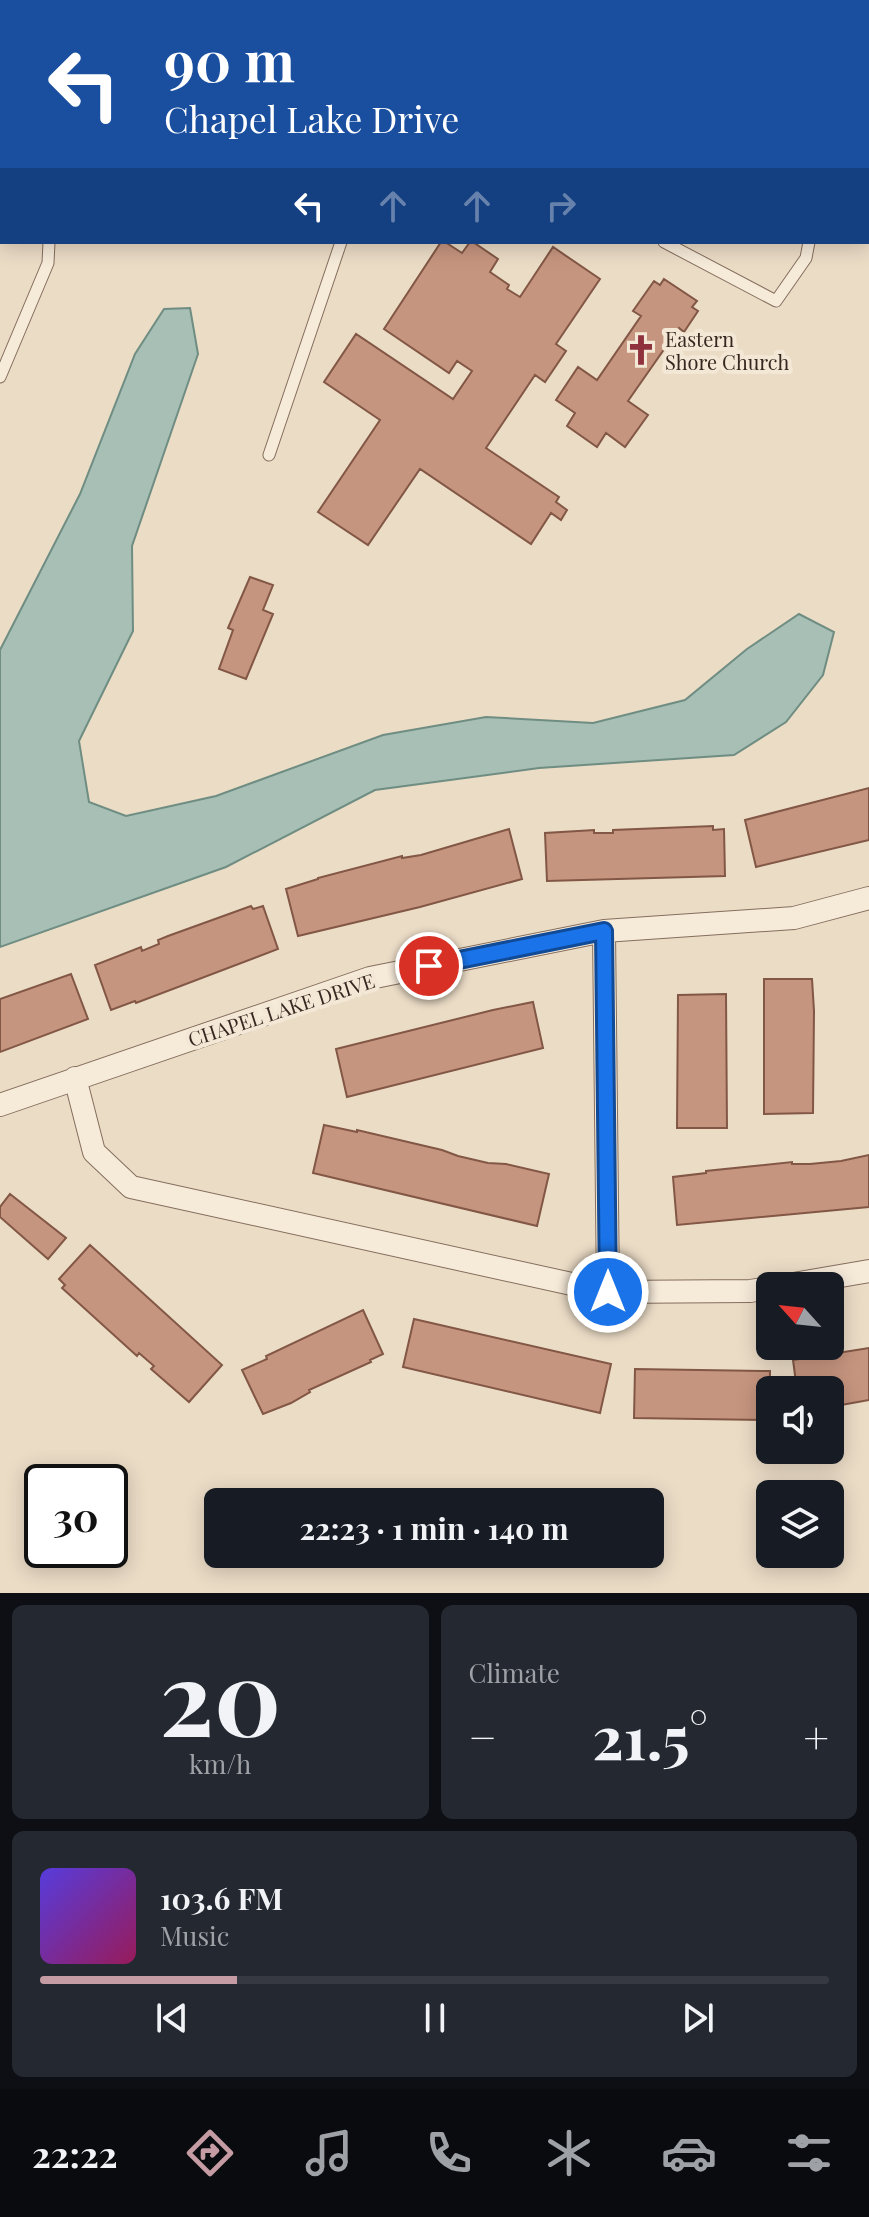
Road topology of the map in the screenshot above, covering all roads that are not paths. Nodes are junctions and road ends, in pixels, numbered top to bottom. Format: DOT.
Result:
graph roads {
  1 [pos="49,244"];
  2 [pos="340,244"];
  3 [pos="668,244"];
  4 [pos="809,244"];
  5 [pos="0,377"];
  6 [pos="269,455"];
  7 [pos="869,898"];
  8 [pos="604,931"];
  9 [pos="75,1078"];
  10 [pos="0,1105"];
  11 [pos="869,1271"];
  12 [pos="844,1275"];
  13 [pos="756,1290"];
  14 [pos="608,1292"];
  1 -- 5 [label="lane"];
  2 -- 6 [label="lane"];
  3 -- 4 [label="lane"];
  7 -- 8 [label="street, CHAPEL LAKE DRIVE"];
  8 -- 9 [label="street, CHAPEL LAKE DRIVE"];
  8 -- 14 [label="street"];
  9 -- 10 [label="street, CHAPEL LAKE DRIVE"];
  9 -- 14 [label="street"];
  11 -- 12 [label="street"];
  13 -- 14 [label="street"];
}
